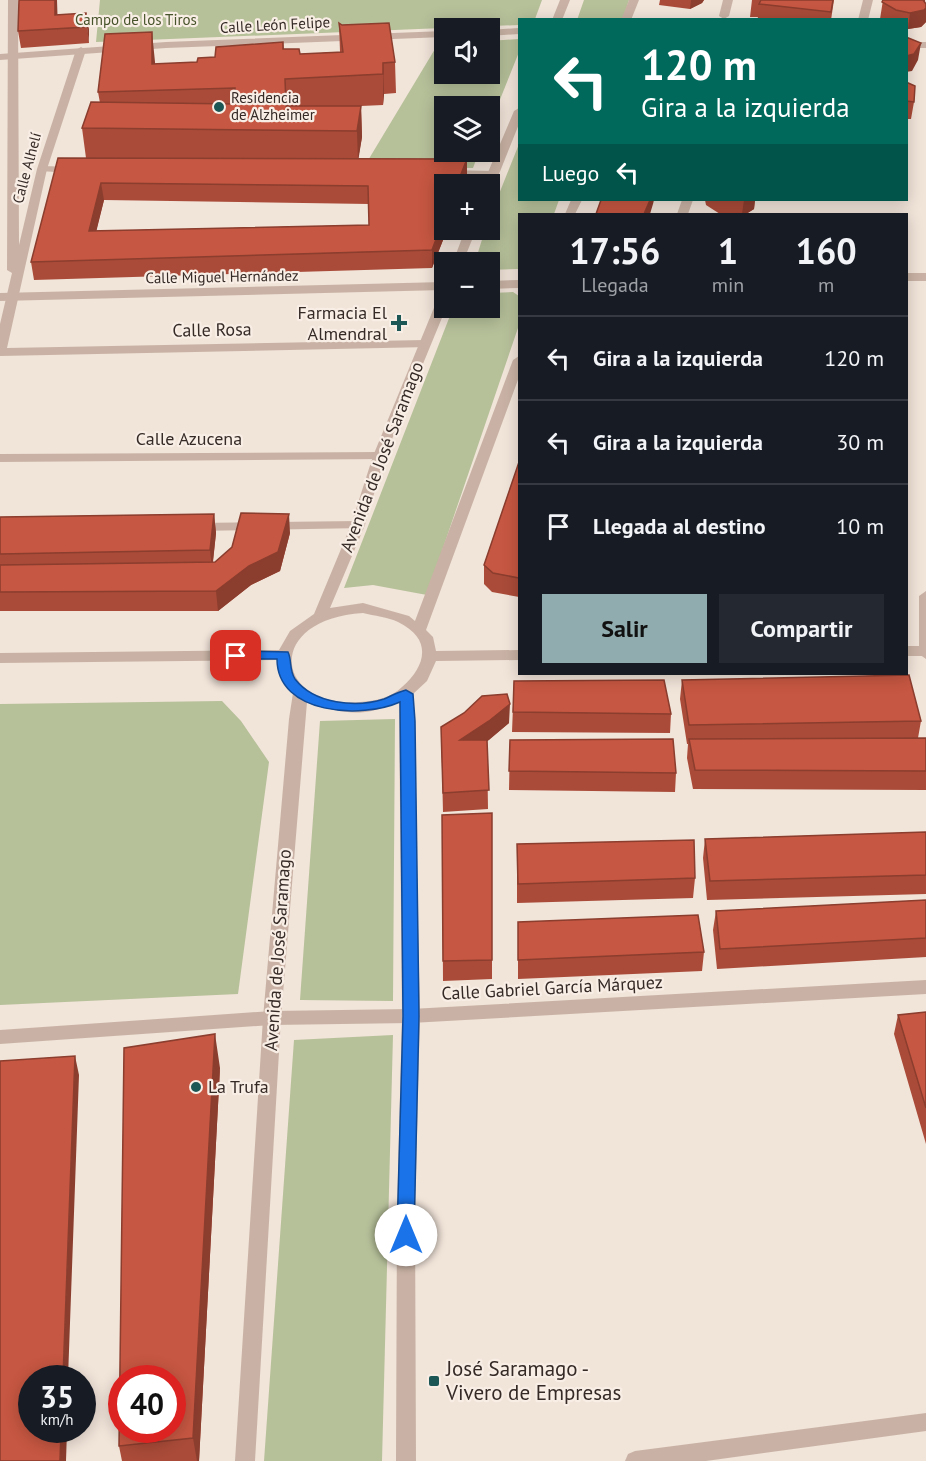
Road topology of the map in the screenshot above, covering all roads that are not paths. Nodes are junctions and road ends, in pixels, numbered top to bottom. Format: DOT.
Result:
graph roads {
  1 [pos="13,0"];
  2 [pos="565,0"];
  3 [pos="633,0"];
  4 [pos="728,0"];
  5 [pos="868,0"];
  6 [pos="723,16"];
  7 [pos="558,18"];
  8 [pos="627,18"];
  9 [pos="864,18"];
  10 [pos="518,31"];
  11 [pos="500,32"];
  12 [pos="434,34"];
  13 [pos="908,45"];
  14 [pos="926,45"];
  15 [pos="81,50"];
  16 [pos="12,55"];
  17 [pos="0,57"];
  18 [pos="518,113"];
  19 [pos="42,169"];
  20 [pos="90,170"];
  21 [pos="434,173"];
  22 [pos="444,174"];
  23 [pos="493,174"];
  24 [pos="908,277"];
  25 [pos="926,277"];
  26 [pos="518,284"];
  27 [pos="500,285"];
  28 [pos="434,286"];
  29 [pos="6,297"];
  30 [pos="436,318"];
  31 [pos="425,344"];
  32 [pos="0,351"];
  33 [pos="518,363"];
  34 [pos="379,456"];
  35 [pos="0,458"];
  36 [pos="358,525"];
  37 [pos="179,527"];
  38 [pos="926,596"];
  39 [pos="320,616"];
  40 [pos="419,629"];
  41 [pos="908,651"];
  42 [pos="926,652"];
  43 [pos="284,655"];
  44 [pos="518,655"];
  45 [pos="431,656"];
  46 [pos="0,658"];
  47 [pos="301,692"];
  48 [pos="406,694"];
  49 [pos="926,987"];
  50 [pos="411,1016"];
  51 [pos="272,1018"];
  52 [pos="0,1037"];
  53 [pos="926,1422"];
  54 [pos="245,1461"];
  55 [pos="405,1461"];
  56 [pos="634,1461"];
  1 -- 16 [label="street, Calle Alhelí"];
  2 -- 7 [label="street"];
  3 -- 8 [label="street"];
  4 -- 6 [label="street"];
  5 -- 9 [label="street"];
  10 -- 11 [label="street"];
  12 -- 15 [label="street, Calle León Felipe"];
  13 -- 14 [label="street"];
  15 -- 16 [label="street, Calle León Felipe"];
  15 -- 19 [label="street, Calle Alhelí"];
  16 -- 17 [label="street, Calle León Felipe"];
  16 -- 29 [label="street, Calle Alhelí"];
  18 -- 23 [label="street"];
  19 -- 20 [label="street"];
  19 -- 29 [label="street, Calle Alhelí"];
  21 -- 22 [label="street"];
  24 -- 25 [label="street"];
  26 -- 27 [label="street"];
  28 -- 29 [label="street, Calle Miguel Hernández"];
  29 -- 32 [label="street, Calle Alhelí"];
  30 -- 31 [label="street, Avenida de José Saramago"];
  31 -- 32 [label="street, Calle Rosa"];
  31 -- 34 [label="street, Avenida de José Saramago"];
  33 -- 40 [label="street"];
  34 -- 35 [label="street, Calle Azucena"];
  34 -- 36 [label="street, Avenida de José Saramago"];
  36 -- 37 [label="street"];
  36 -- 39 [label="street, Avenida de José Saramago"];
  38 -- 42 [label="street"];
  39 -- 40 [label="street"];
  39 -- 43 [label="street"];
  40 -- 45 [label="street"];
  41 -- 42 [label="street"];
  43 -- 46 [label="street"];
  43 -- 47 [label="street"];
  44 -- 45 [label="street"];
  45 -- 48 [label="street"];
  47 -- 48 [label="street"];
  47 -- 51 [label="street, Avenida de José Saramago"];
  48 -- 50 [label="street"];
  49 -- 50 [label="street, Calle Gabriel García Márquez"];
  50 -- 51 [label="street, Calle Gabriel García Márquez"];
  50 -- 55 [label="street"];
  51 -- 52 [label="street, Calle Gabriel García Márquez"];
  51 -- 54 [label="street, Avenida de José Saramago"];
  53 -- 56 [label="street"];
}
